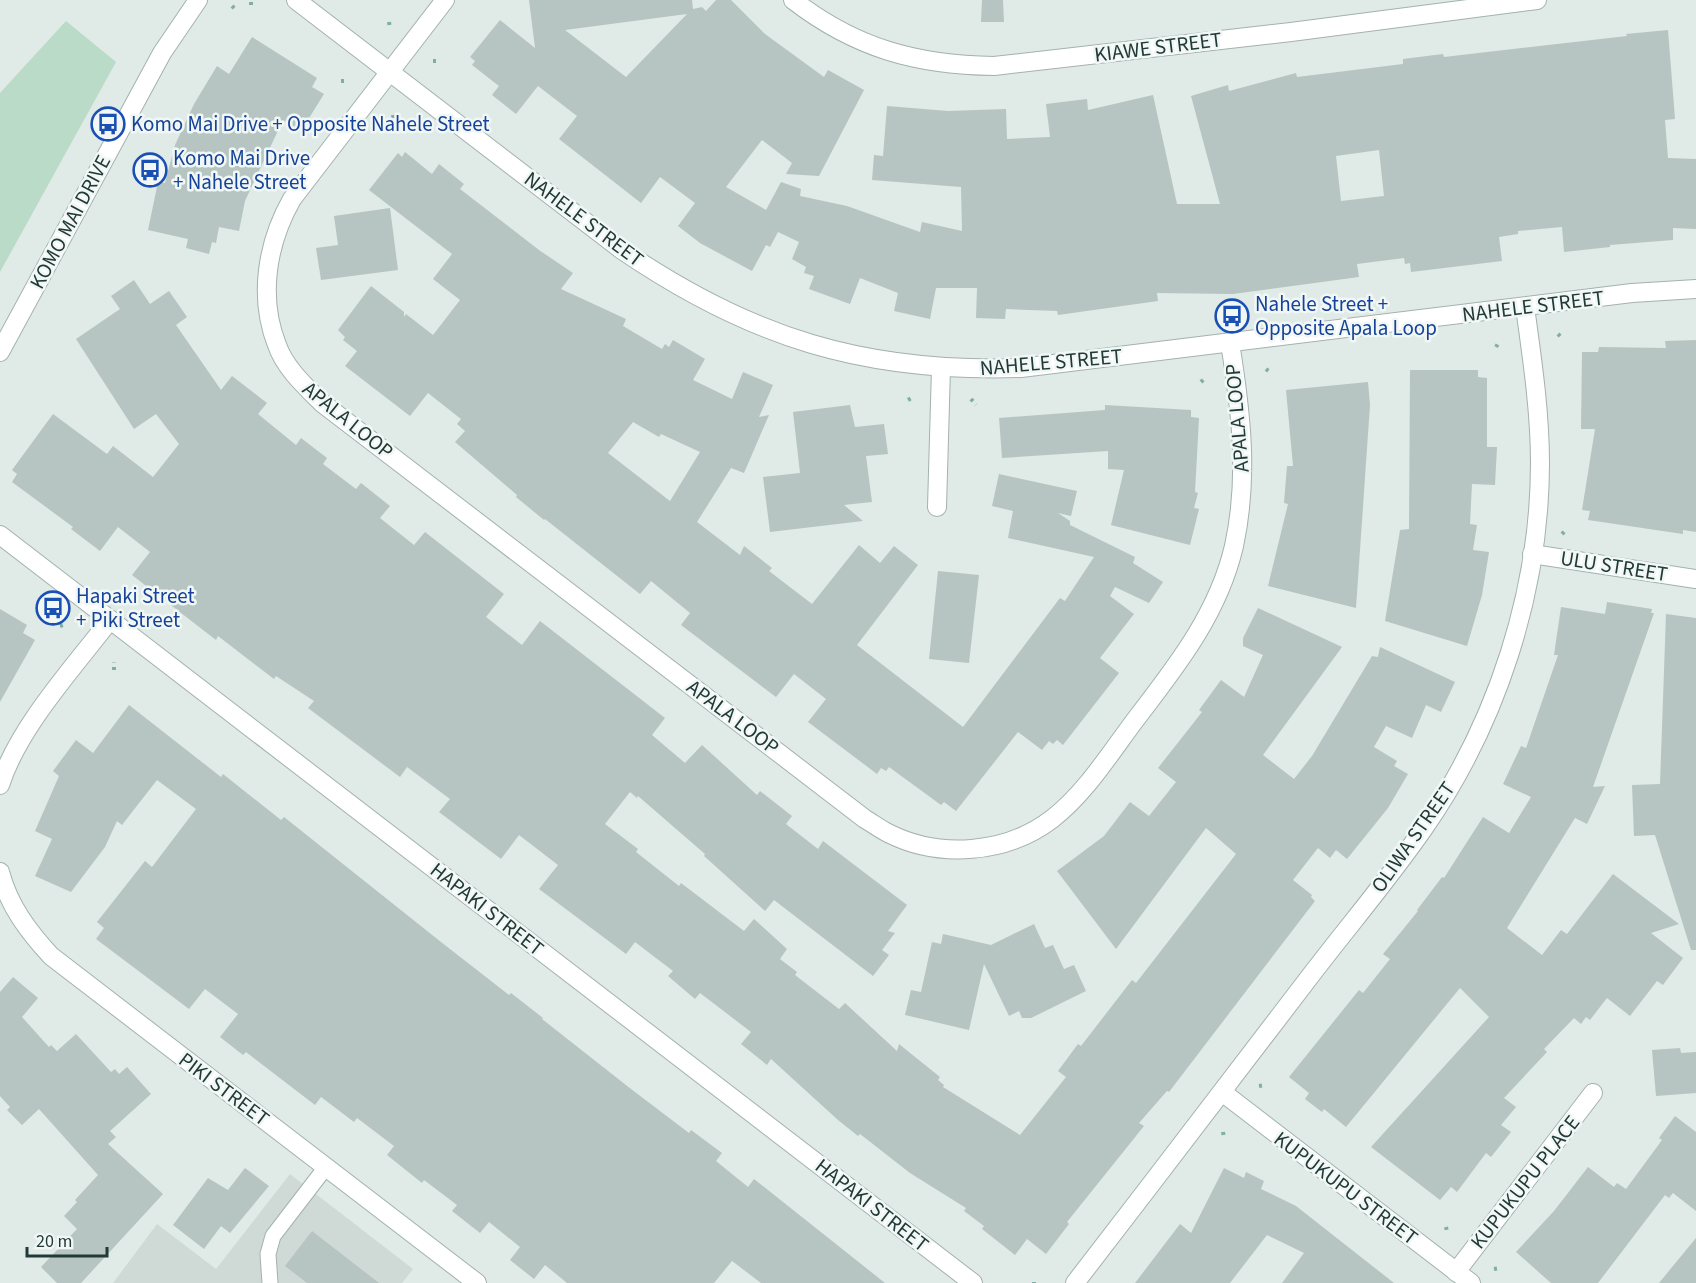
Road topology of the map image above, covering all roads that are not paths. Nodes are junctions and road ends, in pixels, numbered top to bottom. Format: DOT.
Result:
graph roads {
  1 [pos="198,0"];
  2 [pos="296,0"];
  3 [pos="445,0"];
  4 [pos="793,0"];
  5 [pos="1537,0"];
  6 [pos="390,72"];
  7 [pos="1696,289"];
  8 [pos="1525,307"];
  9 [pos="1230,343"];
  10 [pos="0,352"];
  11 [pos="941,368"];
  12 [pos="937,507"];
  13 [pos="0,535"];
  14 [pos="1532,554"];
  15 [pos="1696,579"];
  16 [pos="110,620"];
  17 [pos="0,785"];
  18 [pos="0,872"];
  19 [pos="1222,1092"];
  20 [pos="1593,1093"];
  21 [pos="326,1167"];
  22 [pos="1456,1272"];
  23 [pos="270,1283"];
  24 [pos="477,1283"];
  25 [pos="973,1283"];
  26 [pos="1076,1283"];
  27 [pos="1471,1283"];
  1 -- 10 [label="street, KOMO MAI DRIVE"];
  2 -- 6 [label="street, NAHELE STREET"];
  3 -- 6 [label="street"];
  4 -- 5 [label="street, KIAWE STREET"];
  6 -- 9 [label="street, APALA LOOP"];
  6 -- 11 [label="street, NAHELE STREET"];
  7 -- 8 [label="street, NAHELE STREET"];
  8 -- 9 [label="street, NAHELE STREET"];
  8 -- 14 [label="street, OLIWA STREET"];
  9 -- 11 [label="street, NAHELE STREET"];
  11 -- 12 [label="street"];
  13 -- 16 [label="street, HAPAKI STREET"];
  14 -- 15 [label="street, ULU STREET"];
  14 -- 19 [label="street, OLIWA STREET"];
  16 -- 17 [label="street"];
  16 -- 25 [label="street, HAPAKI STREET"];
  18 -- 21 [label="street, PIKI STREET"];
  19 -- 22 [label="street, KUPUKUPU STREET"];
  19 -- 26 [label="street, OLIWA STREET"];
  20 -- 22 [label="street, KUPUKUPU PLACE"];
  21 -- 23 [label="lane"];
  21 -- 24 [label="street, PIKI STREET"];
  22 -- 27 [label="street, KUPUKUPU STREET"];
}
